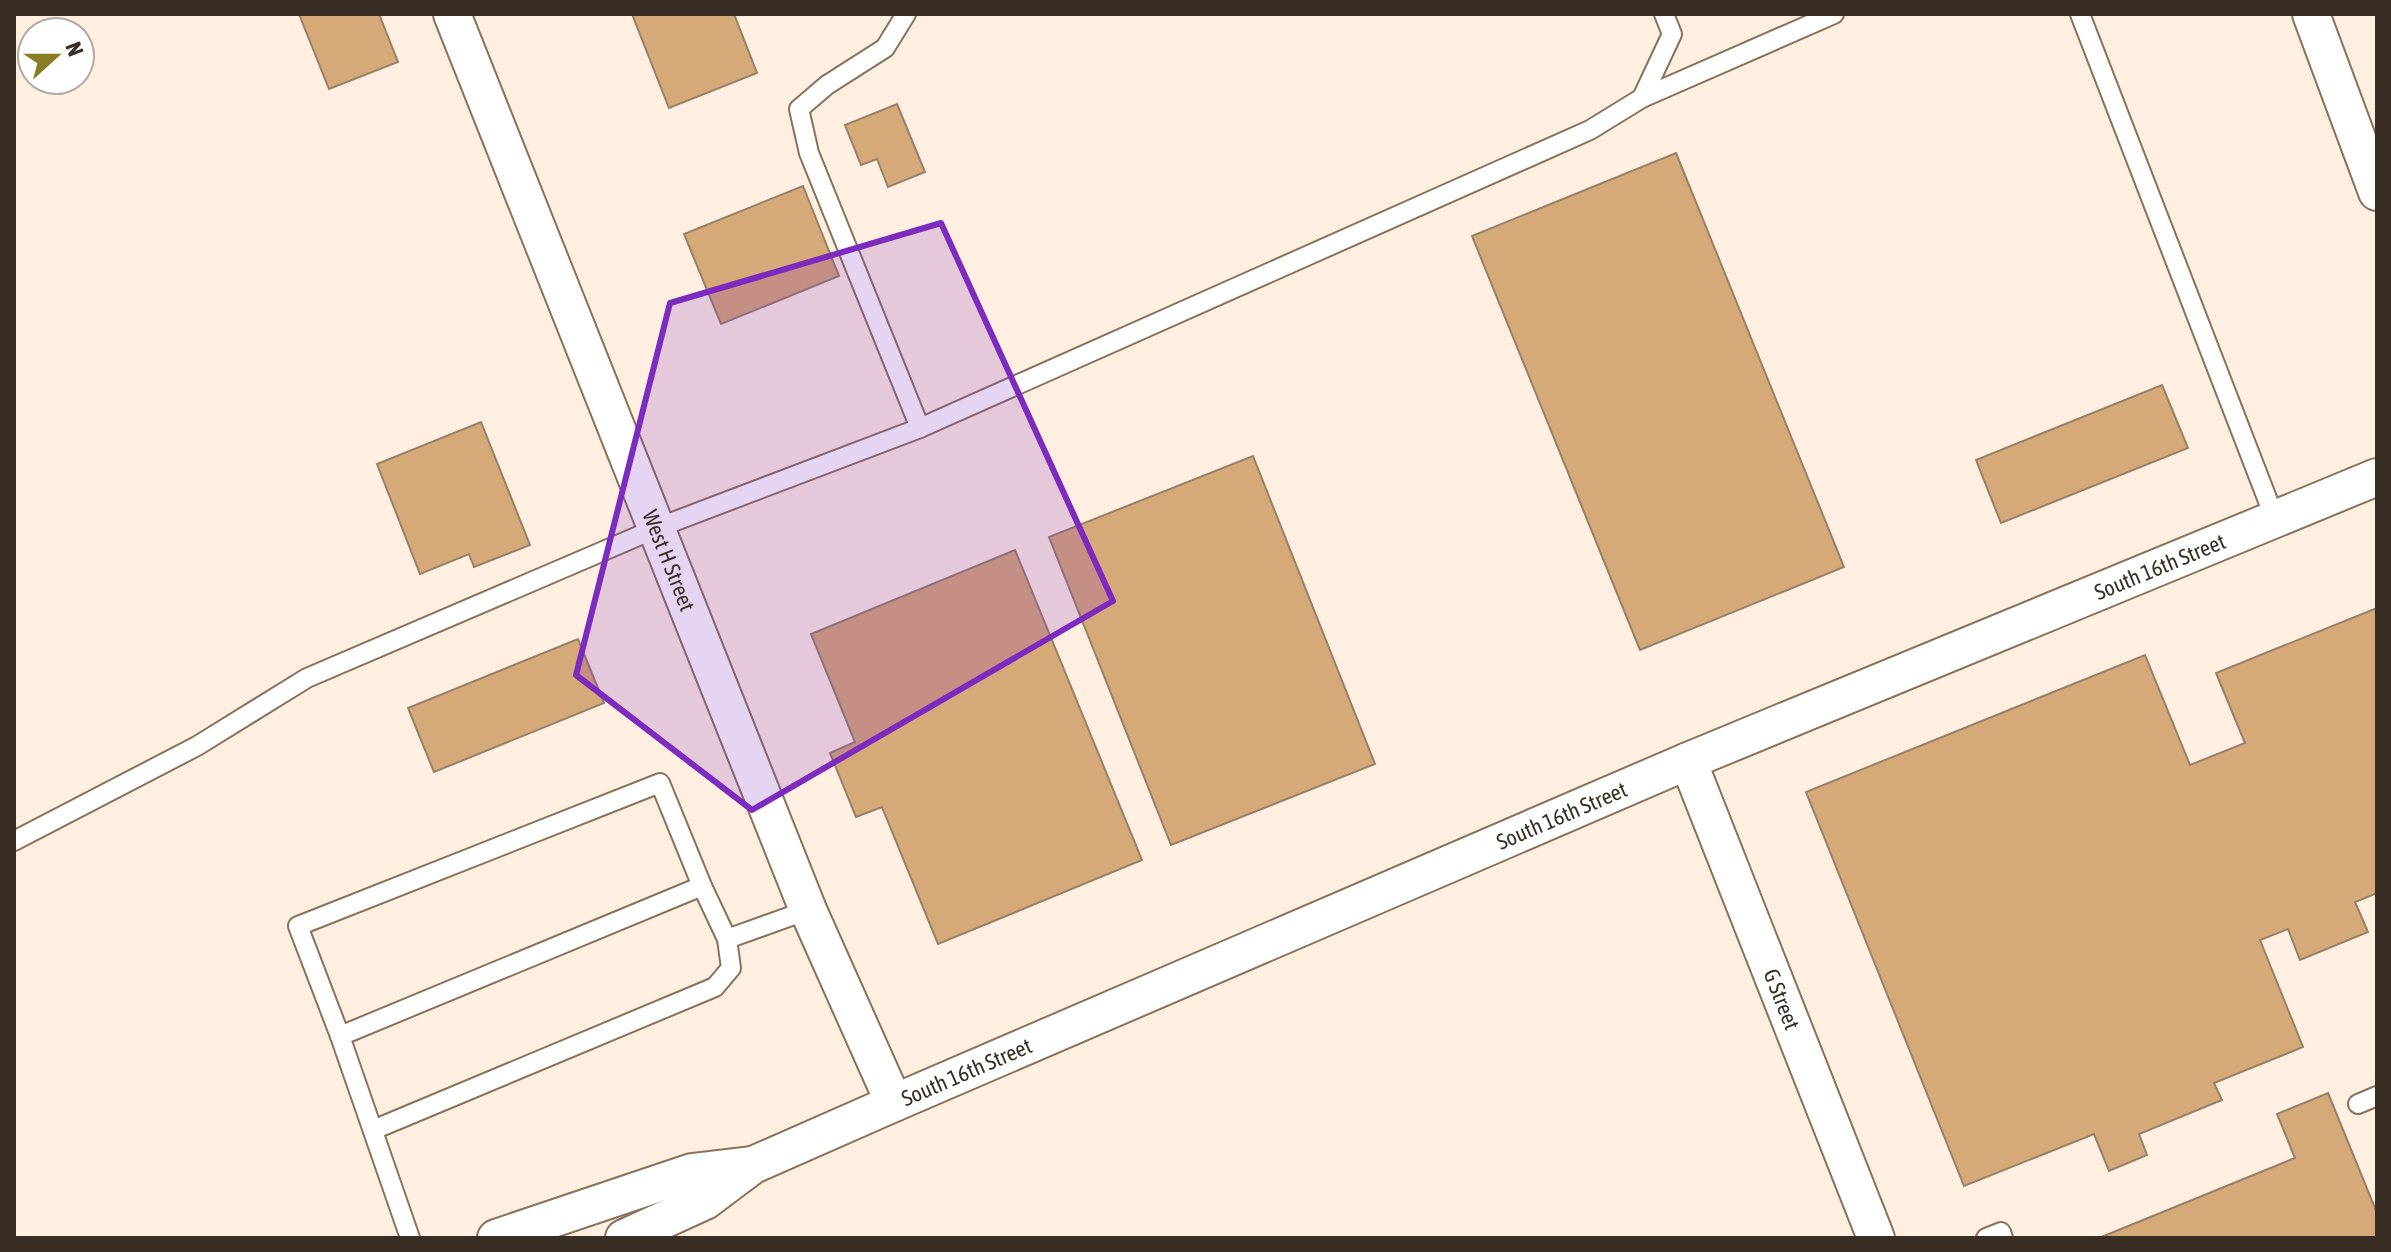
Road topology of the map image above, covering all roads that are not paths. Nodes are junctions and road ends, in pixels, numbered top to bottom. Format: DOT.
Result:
graph roads {
  1 [pos="452,14"];
  2 [pos="906,14"];
  3 [pos="1664,14"];
  4 [pos="1834,14"];
  5 [pos="2080,14"];
  6 [pos="2311,14"];
  7 [pos="1642,98"];
  8 [pos="2377,192"];
  9 [pos="920,428"];
  10 [pos="2377,477"];
  11 [pos="2275,519"];
  12 [pos="657,528"];
  13 [pos="1688,761"];
  14 [pos="14,841"];
  15 [pos="702,886"];
  16 [pos="808,910"];
  17 [pos="727,939"];
  18 [pos="340,1036"];
  19 [pos="2377,1096"];
  20 [pos="894,1103"];
  21 [pos="2358,1104"];
  22 [pos="373,1130"];
  23 [pos="753,1165"];
  24 [pos="410,1238"];
  25 [pos="496,1238"];
  26 [pos="624,1238"];
  27 [pos="1876,1238"];
  28 [pos="1986,1238"];
  29 [pos="2003,1238"];
  1 -- 12 [label="street, West H Street"];
  2 -- 9 [label="lane"];
  3 -- 7 [label="lane"];
  4 -- 7 [label="lane"];
  5 -- 11 [label="lane"];
  6 -- 8 [label="street"];
  7 -- 9 [label="lane"];
  9 -- 12 [label="lane"];
  10 -- 11 [label="street, South 16th Street"];
  11 -- 13 [label="street, South 16th Street"];
  12 -- 14 [label="lane"];
  12 -- 16 [label="street, West H Street"];
  13 -- 20 [label="street, South 16th Street"];
  13 -- 27 [label="street, G Street"];
  15 -- 17 [label="lane"];
  15 -- 18 [label="lane"];
  15 -- 18 [label="lane"];
  16 -- 17 [label="lane"];
  16 -- 20 [label="street, West H Street"];
  17 -- 22 [label="lane"];
  18 -- 22 [label="lane"];
  19 -- 21 [label="lane"];
  20 -- 23 [label="street, South 16th Street"];
  22 -- 24 [label="lane"];
  23 -- 25 [label="street, South 16th Street"];
  23 -- 26 [label="street, South 16th Street"];
  28 -- 29 [label="lane"];
}
